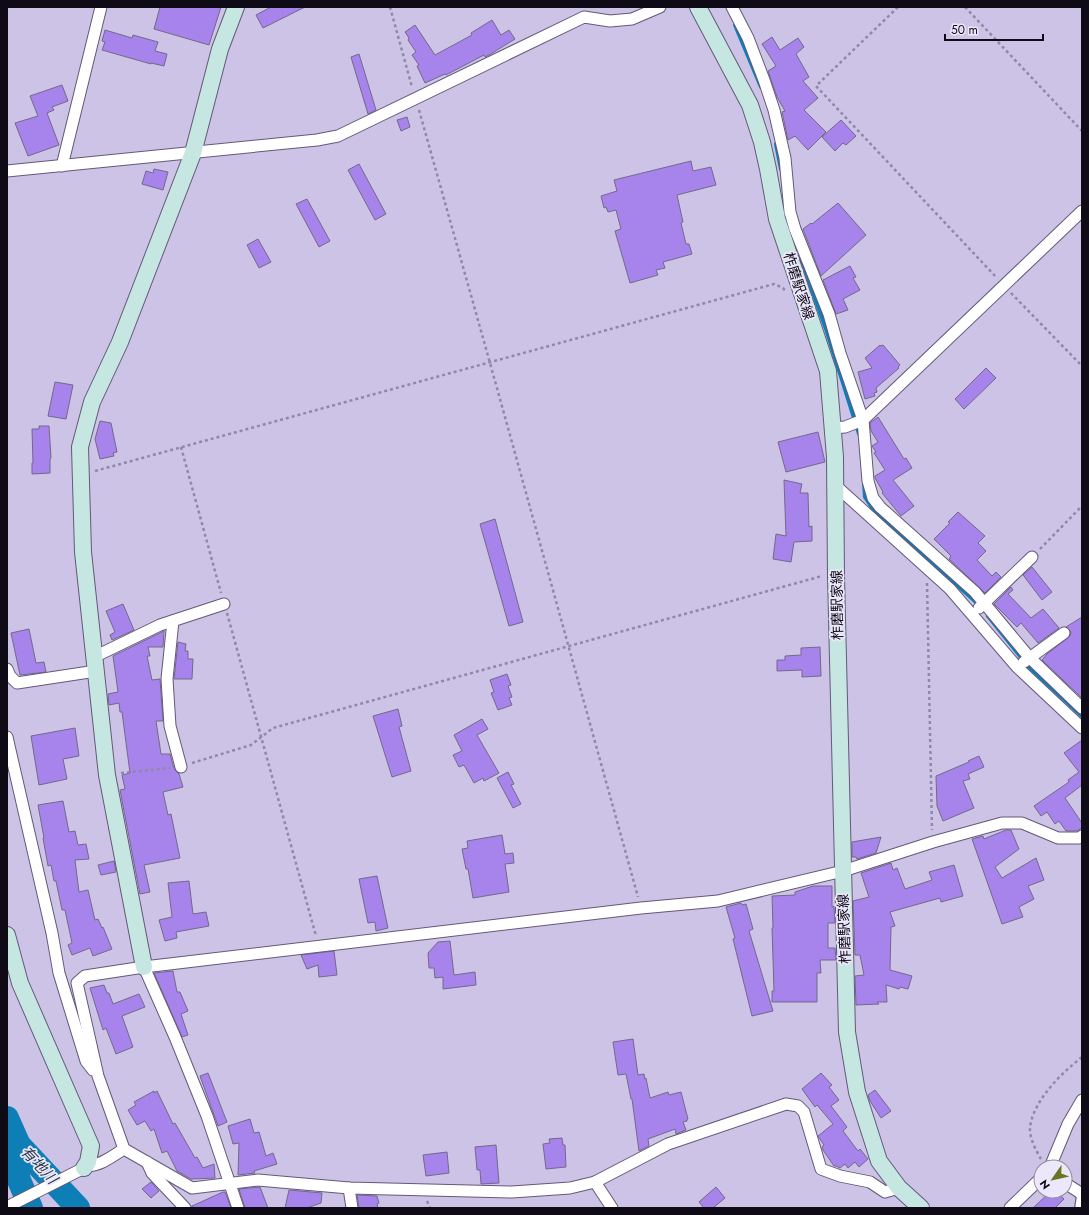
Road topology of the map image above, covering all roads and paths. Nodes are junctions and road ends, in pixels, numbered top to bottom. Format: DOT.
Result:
graph roads {
  1 [pos="101,7"];
  2 [pos="236,7"];
  3 [pos="390,7"];
  4 [pos="660,7"];
  5 [pos="698,7"];
  6 [pos="732,7"];
  7 [pos="898,7"];
  8 [pos="965,7"];
  9 [pos="415,98"];
  10 [pos="1082,131"];
  11 [pos="193,153"];
  12 [pos="62,166"];
  13 [pos="7,171"];
  14 [pos="1082,211"];
  15 [pos="1004,286"];
  16 [pos="787,293"];
  17 [pos="490,363"];
  18 [pos="1082,366"];
  19 [pos="863,420"];
  20 [pos="839,428"];
  21 [pos="182,447"];
  22 [pos="80,475"];
  23 [pos="835,485"];
  24 [pos="1082,506"];
  25 [pos="1032,556"];
  26 [pos="931,572"];
  27 [pos="836,576"];
  28 [pos="984,603"];
  29 [pos="224,604"];
  30 [pos="972,614"];
  31 [pos="173,621"];
  32 [pos="1064,633"];
  33 [pos="569,647"];
  34 [pos="1029,657"];
  35 [pos="95,664"];
  36 [pos="1017,667"];
  37 [pos="7,669"];
  38 [pos="1082,708"];
  39 [pos="1082,728"];
  40 [pos="7,737"];
  41 [pos="261,737"];
  42 [pos="181,767"];
  43 [pos="107,775"];
  44 [pos="1082,836"];
  45 [pos="933,842"];
  46 [pos="843,871"];
  47 [pos="641,908"];
  48 [pos="7,935"];
  49 [pos="318,946"];
  50 [pos="144,967"];
  51 [pos="1082,1057"];
  52 [pos="98,1076"];
  53 [pos="1082,1100"];
  54 [pos="124,1148"];
  55 [pos="1042,1159"];
  56 [pos="1049,1159"];
  57 [pos="147,1162"];
  58 [pos="85,1166"];
  59 [pos="595,1182"];
  60 [pos="230,1183"];
  61 [pos="1033,1186"];
  62 [pos="349,1188"];
  63 [pos="899,1188"];
  64 [pos="1081,1194"];
  65 [pos="7,1207"];
  66 [pos="185,1208"];
  67 [pos="238,1208"];
  68 [pos="352,1208"];
  69 [pos="612,1208"];
  70 [pos="921,1208"];
  71 [pos="1010,1208"];
  72 [pos="1078,1208"];
  1 -- 12 [label="street"];
  2 -- 11 [label="main road"];
  3 -- 9 [label="path"];
  4 -- 9 [label="street"];
  5 -- 20 [label="main road, 柞磨駅家線"];
  6 -- 19 [label="street"];
  7 -- 15 [label="path"];
  8 -- 10 [label="path"];
  9 -- 11 [label="street"];
  9 -- 17 [label="path"];
  11 -- 12 [label="street"];
  11 -- 22 [label="main road"];
  12 -- 13 [label="street"];
  14 -- 15 [label="street"];
  15 -- 18 [label="path"];
  15 -- 19 [label="street"];
  16 -- 17 [label="path"];
  17 -- 21 [label="path"];
  17 -- 33 [label="path"];
  19 -- 20 [label="street"];
  19 -- 28 [label="street"];
  20 -- 23 [label="main road, 柞磨駅家線"];
  21 -- 22 [label="path"];
  21 -- 29 [label="path"];
  22 -- 35 [label="main road"];
  23 -- 26 [label="street"];
  23 -- 27 [label="main road, 柞磨駅家線"];
  24 -- 25 [label="path"];
  25 -- 28 [label="street"];
  26 -- 30 [label="street"];
  26 -- 45 [label="path"];
  27 -- 33 [label="path"];
  27 -- 46 [label="main road, 柞磨駅家線"];
  28 -- 30 [label="street"];
  28 -- 34 [label="street"];
  29 -- 31 [label="street"];
  29 -- 41 [label="path"];
  30 -- 36 [label="street"];
  31 -- 35 [label="street"];
  31 -- 42 [label="street"];
  32 -- 34 [label="street"];
  33 -- 41 [label="path"];
  33 -- 47 [label="path"];
  34 -- 36 [label="street"];
  34 -- 38 [label="street"];
  35 -- 37 [label="street"];
  35 -- 43 [label="main road"];
  36 -- 39 [label="street"];
  40 -- 52 [label="street"];
  41 -- 42 [label="path"];
  41 -- 49 [label="path"];
  42 -- 43 [label="path"];
  43 -- 50 [label="main road"];
  44 -- 45 [label="street"];
  45 -- 46 [label="street"];
  46 -- 47 [label="street"];
  46 -- 63 [label="main road, 柞磨駅家線"];
  47 -- 49 [label="street"];
  48 -- 58 [label="main road"];
  49 -- 50 [label="street"];
  50 -- 52 [label="street"];
  50 -- 60 [label="street"];
  51 -- 55 [label="path"];
  52 -- 54 [label="street"];
  53 -- 56 [label="street"];
  54 -- 57 [label="street"];
  54 -- 58 [label="street"];
  57 -- 60 [label="street"];
  57 -- 66 [label="street"];
  58 -- 65 [label="street"];
  59 -- 62 [label="street"];
  59 -- 63 [label="street"];
  59 -- 69 [label="street"];
  60 -- 62 [label="street"];
  60 -- 67 [label="street"];
  61 -- 71 [label="street"];
  62 -- 68 [label="street"];
  63 -- 70 [label="main road, 柞磨駅家線"];
  64 -- 72 [label="lane"];
}
